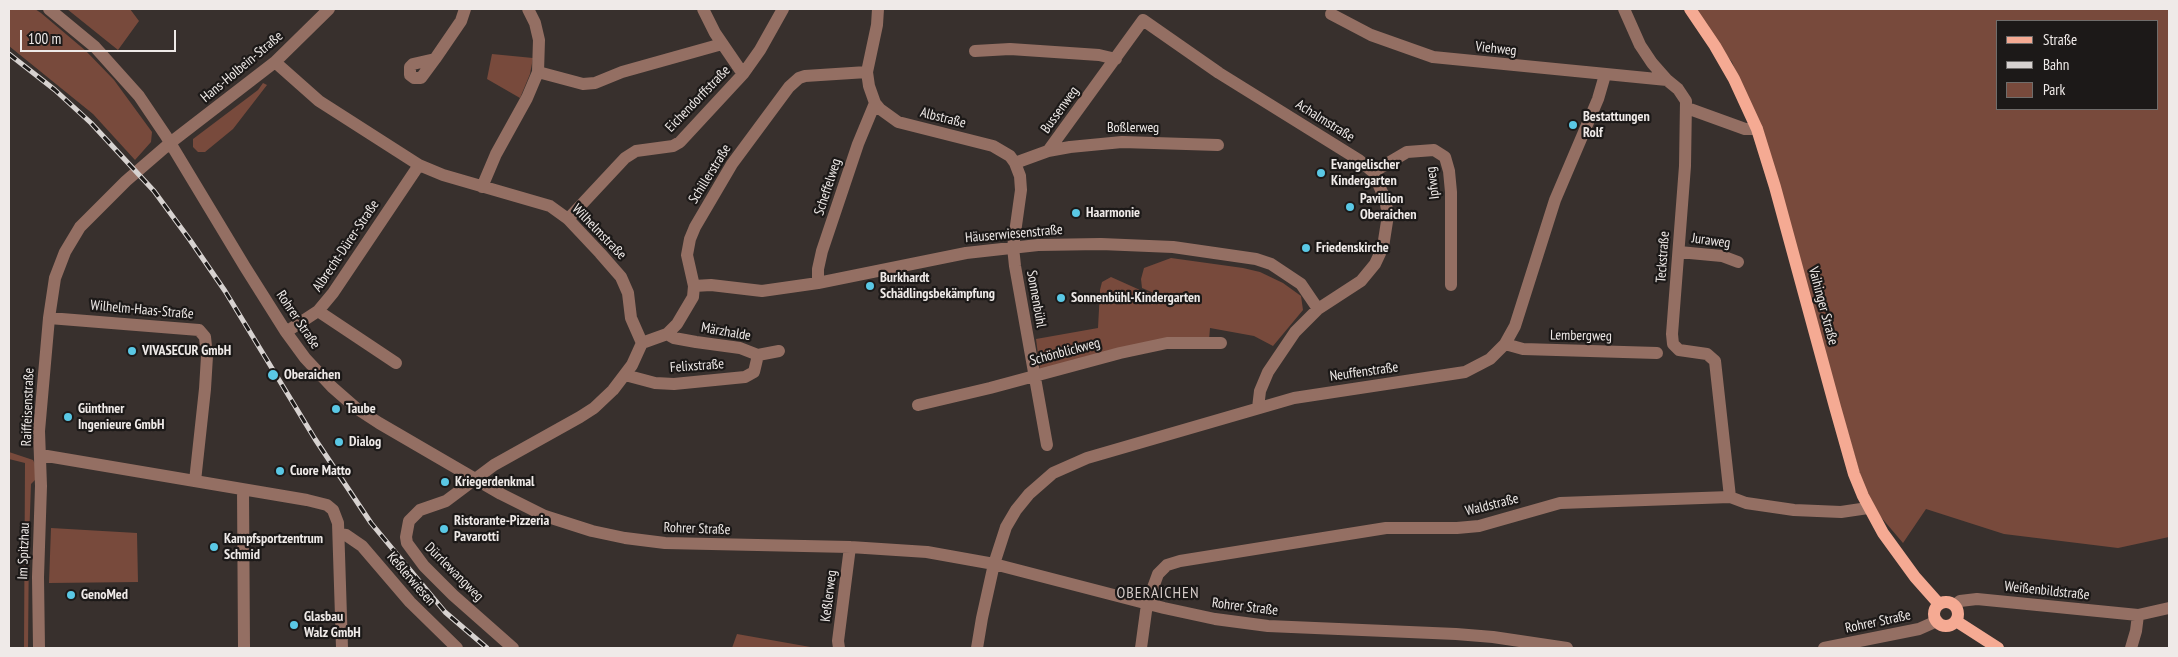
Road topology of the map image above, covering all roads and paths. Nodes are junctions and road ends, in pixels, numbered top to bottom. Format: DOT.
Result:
graph roads {
  1 [pos="49,9"];
  2 [pos="329,9"];
  3 [pos="464,9"];
  4 [pos="528,9"];
  5 [pos="703,9"];
  6 [pos="783,9"];
  7 [pos="878,9"];
  8 [pos="1624,9"];
  9 [pos="1690,9"];
  10 [pos="1331,14"];
  11 [pos="1143,20"];
  12 [pos="722,44"];
  13 [pos="975,51"];
  14 [pos="435,59"];
  15 [pos="1116,59"];
  16 [pos="275,62"];
  17 [pos="538,72"];
  18 [pos="867,72"];
  19 [pos="744,74"];
  20 [pos="1605,75"];
  21 [pos="1667,80"];
  22 [pos="875,103"];
  23 [pos="1687,108"];
  24 [pos="1757,129"];
  25 [pos="170,143"];
  26 [pos="1218,145"];
  27 [pos="1048,151"];
  28 [pos="1016,163"];
  29 [pos="418,165"];
  30 [pos="1373,172"];
  31 [pos="482,187"];
  32 [pos="568,219"];
  33 [pos="1013,247"];
  34 [pos="1679,252"];
  35 [pos="1738,262"];
  36 [pos="818,283"];
  37 [pos="1451,285"];
  38 [pos="694,286"];
  39 [pos="1318,309"];
  40 [pos="318,311"];
  41 [pos="48,318"];
  42 [pos="286,332"];
  43 [pos="667,334"];
  44 [pos="642,343"];
  45 [pos="1221,343"];
  46 [pos="1505,344"];
  47 [pos="779,351"];
  48 [pos="1657,353"];
  49 [pos="758,355"];
  50 [pos="396,364"];
  51 [pos="625,375"];
  52 [pos="1034,376"];
  53 [pos="918,405"];
  54 [pos="1258,408"];
  55 [pos="1047,445"];
  56 [pos="41,455"];
  57 [pos="475,479"];
  58 [pos="195,481"];
  59 [pos="243,489"];
  60 [pos="1730,497"];
  61 [pos="1868,508"];
  62 [pos="339,534"];
  63 [pos="850,547"];
  64 [pos="994,564"];
  65 [pos="1147,604"];
  66 [pos="1939,604"];
  67 [pos="1955,605"];
  68 [pos="2169,608"];
  69 [pos="2138,615"];
  70 [pos="1937,621"];
  71 [pos="1956,621"];
  72 [pos="39,648"];
  73 [pos="244,648"];
  74 [pos="342,648"];
  75 [pos="457,648"];
  76 [pos="513,648"];
  77 [pos="839,648"];
  78 [pos="977,648"];
  79 [pos="1141,648"];
  80 [pos="1567,648"];
  81 [pos="1824,648"];
  82 [pos="1998,648"];
  83 [pos="2130,648"];
  1 -- 25 [label="street, Rohrer Straße"];
  2 -- 16 [label="street, Hans-Holbein-Straße"];
  3 -- 14 [label="street"];
  4 -- 17 [label="street"];
  5 -- 12 [label="street"];
  6 -- 19 [label="street, Eichendorffstraße"];
  7 -- 18 [label="street"];
  8 -- 21 [label="street"];
  9 -- 24 [label="main road, Vaihinger Straße"];
  10 -- 20 [label="street, Viehweg"];
  11 -- 15 [label="street, Bussenweg"];
  11 -- 30 [label="street, Achalmstraße"];
  12 -- 17 [label="street"];
  12 -- 19 [label="street"];
  13 -- 15 [label="street"];
  15 -- 27 [label="street, Bussenweg"];
  16 -- 25 [label="street, Hans-Holbein-Straße"];
  16 -- 29 [label="street, Wilhelmstraße"];
  17 -- 31 [label="street"];
  18 -- 22 [label="street"];
  18 -- 38 [label="street, Schillerstraße"];
  19 -- 32 [label="street, Eichendorffstraße"];
  20 -- 21 [label="street, Viehweg"];
  20 -- 46 [label="street, Neuffenstraße"];
  21 -- 23 [label="street"];
  22 -- 28 [label="street, Albstraße"];
  22 -- 36 [label="street, Scheffelweg"];
  23 -- 24 [label="street"];
  23 -- 34 [label="street, Teckstraße"];
  24 -- 61 [label="main road, Vaihinger Straße"];
  25 -- 41 [label="street, Raiffeisenstraße"];
  25 -- 42 [label="street, Rohrer Straße"];
  26 -- 27 [label="street, Boßlerweg"];
  27 -- 28 [label="street, Bussenweg"];
  28 -- 33 [label="street"];
  29 -- 31 [label="street, Wilhelmstraße"];
  29 -- 40 [label="street, Albrecht-Dürer-Straße"];
  30 -- 37 [label="street, Ipfweg"];
  30 -- 39 [label="street, Achalmstraße"];
  31 -- 32 [label="street, Wilhelmstraße"];
  32 -- 44 [label="street, Wilhelmstraße"];
  33 -- 36 [label="street, Häuserwiesenstraße"];
  33 -- 39 [label="street, Häuserwiesenstraße"];
  33 -- 52 [label="street, Sonnenbühl"];
  34 -- 35 [label="street, Juraweg"];
  34 -- 60 [label="street, Teckstraße"];
  36 -- 38 [label="street, Häuserwiesenstraße"];
  38 -- 43 [label="street"];
  39 -- 54 [label="street, Achalmstraße"];
  40 -- 42 [label="street, Albrecht-Dürer-Straße"];
  40 -- 50 [label="street"];
  41 -- 56 [label="street, Raiffeisenstraße"];
  41 -- 58 [label="street, Wilhelm-Haas-Straße"];
  42 -- 57 [label="street, Rohrer Straße"];
  43 -- 44 [label="street"];
  43 -- 49 [label="street, Märzhalde"];
  44 -- 51 [label="street"];
  45 -- 52 [label="street, Schönblickweg"];
  46 -- 48 [label="street, Lembergweg"];
  46 -- 54 [label="street, Neuffenstraße"];
  47 -- 49 [label="street, Märzhalde"];
  49 -- 51 [label="street, Felixstraße"];
  51 -- 57 [label="street"];
  52 -- 53 [label="street, Schönblickweg"];
  52 -- 55 [label="street, Sonnenbühl"];
  54 -- 64 [label="street, Neuffenstraße"];
  56 -- 58 [label="street, Raiffeisenstraße"];
  56 -- 72 [label="street, Im Spitzhau"];
  57 -- 63 [label="street, Rohrer Straße"];
  57 -- 76 [label="street, Dürrlewangweg"];
  58 -- 59 [label="street, Raiffeisenstraße"];
  59 -- 62 [label="street, Raiffeisenstraße"];
  59 -- 73 [label="street"];
  60 -- 61 [label="street, Waldstraße"];
  60 -- 65 [label="street, Waldstraße"];
  61 -- 66 [label="main road, Vaihinger Straße"];
  62 -- 74 [label="street, Raiffeisenstraße"];
  62 -- 75 [label="street, Keßlerwiesen"];
  63 -- 64 [label="street, Rohrer Straße"];
  63 -- 77 [label="street, Keßlerweg"];
  64 -- 65 [label="street, Rohrer Straße"];
  64 -- 78 [label="street"];
  65 -- 79 [label="street, Waldstraße"];
  65 -- 80 [label="street, Rohrer Straße"];
  66 -- 67 [label="main road"];
  66 -- 70 [label="main road"];
  67 -- 69 [label="street, Weißenbildstraße"];
  67 -- 71 [label="main road"];
  68 -- 69 [label="street, Weißenbildstraße"];
  69 -- 83 [label="street"];
  70 -- 71 [label="main road"];
  70 -- 81 [label="street, Rohrer Straße"];
  71 -- 82 [label="main road"];
}
